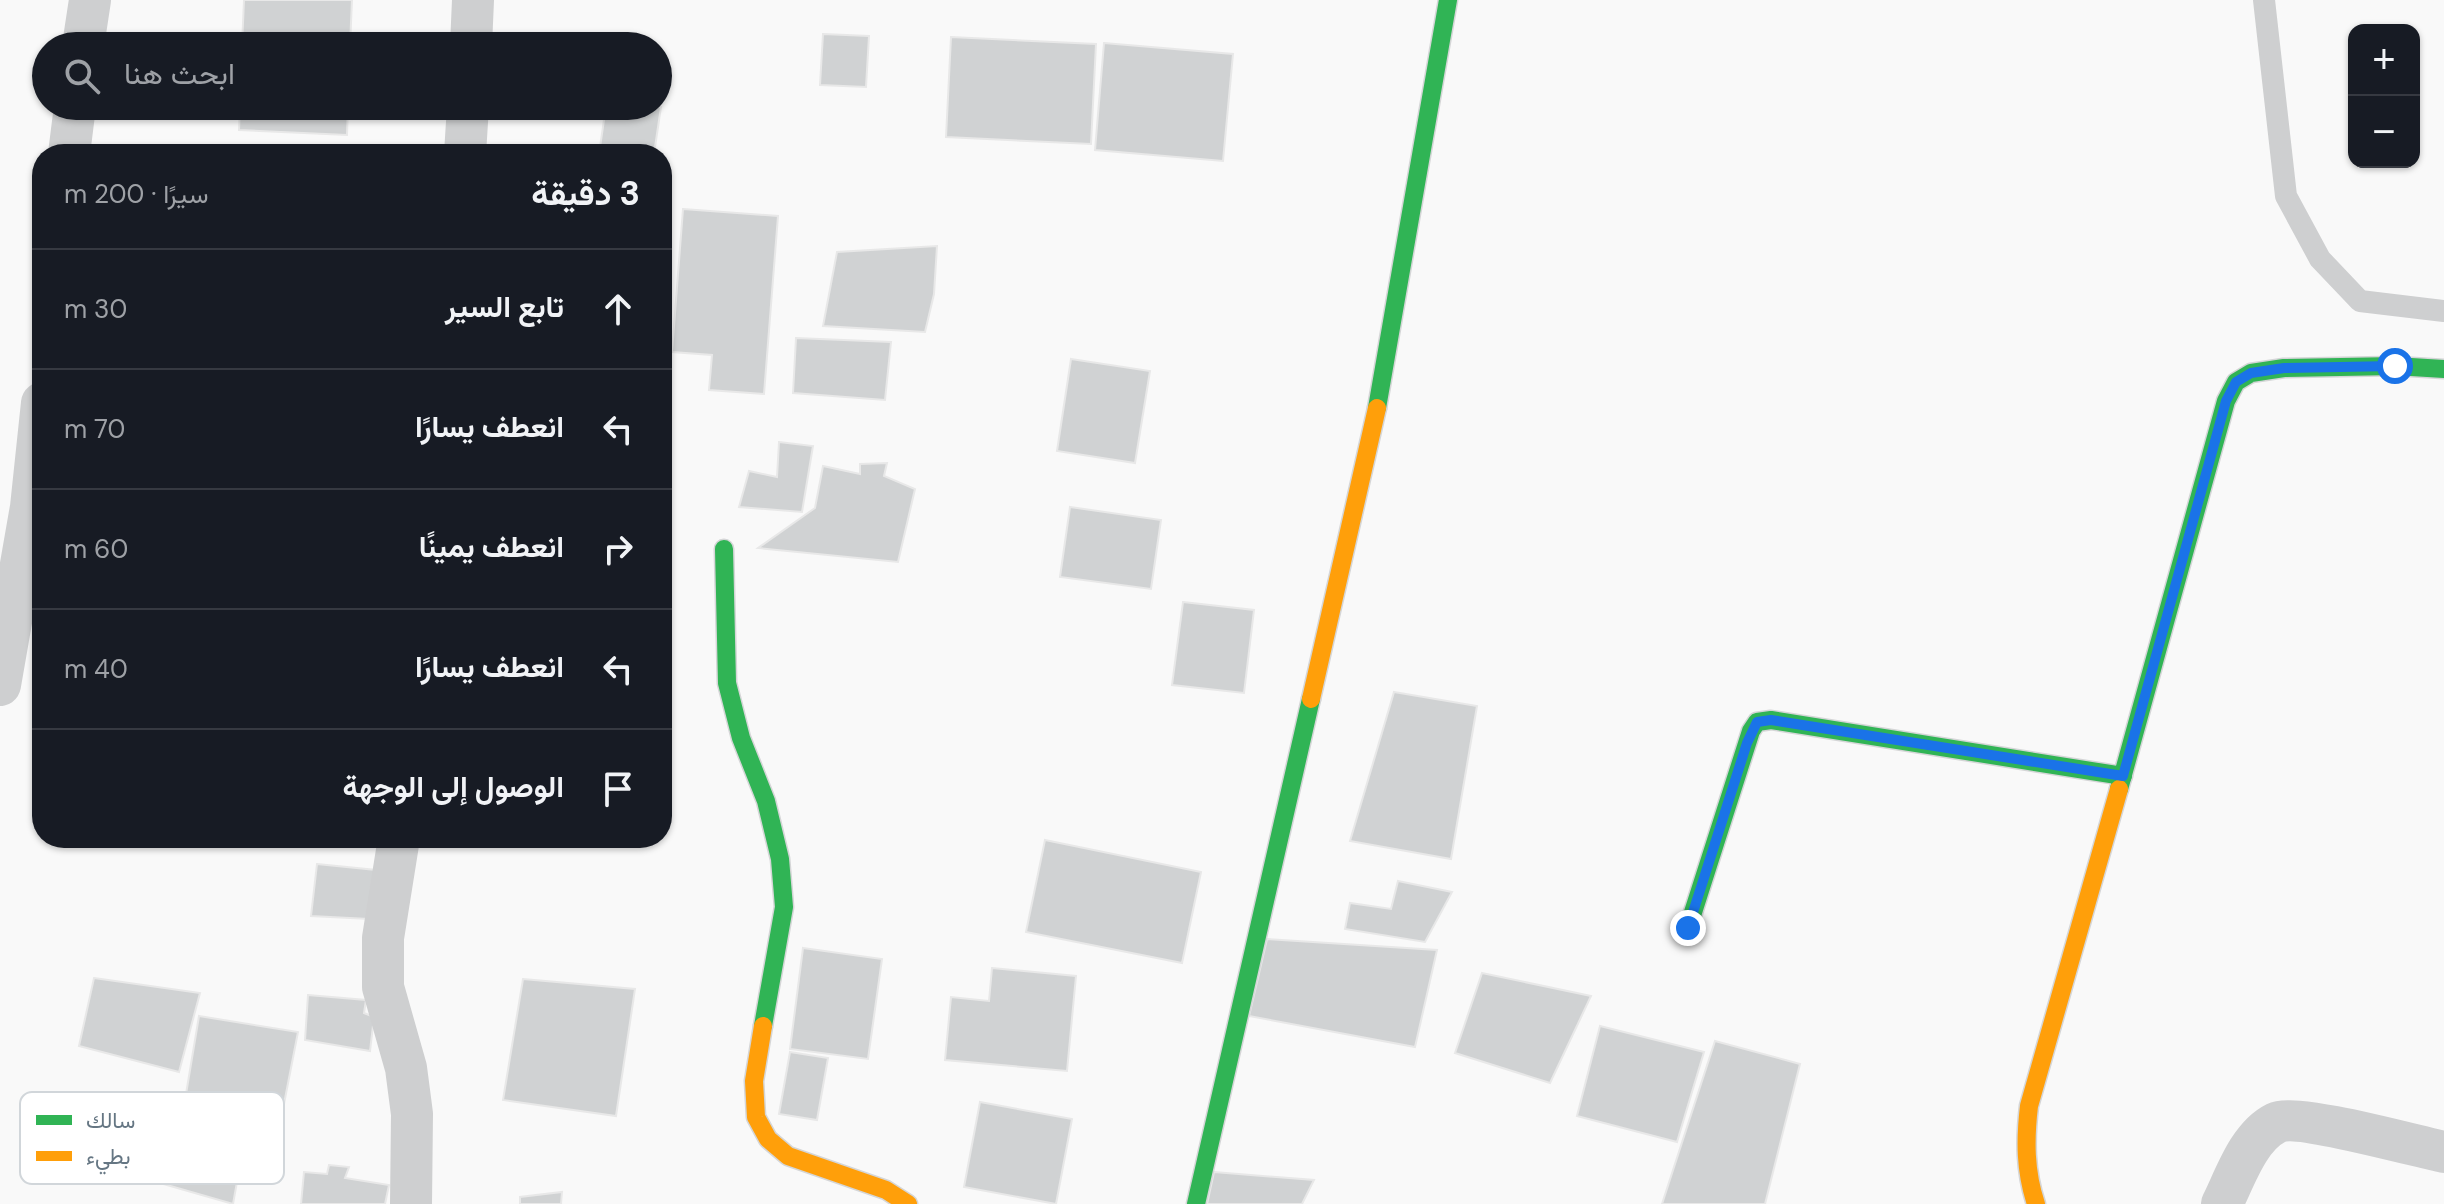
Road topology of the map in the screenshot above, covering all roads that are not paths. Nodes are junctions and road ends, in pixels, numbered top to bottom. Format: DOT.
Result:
graph roads {
  1 [pos="90,0"];
  2 [pos="473,0"];
  3 [pos="1448,0"];
  4 [pos="2264,0"];
  5 [pos="85,32"];
  6 [pos="472,32"];
  7 [pos="73,120"];
  8 [pos="467,120"];
  9 [pos="70,144"];
  10 [pos="466,144"];
  11 [pos="2444,311"];
  12 [pos="2444,369"];
  13 [pos="32,498"];
  14 [pos="724,549"];
  15 [pos="0,685"];
  16 [pos="2123,776"];
  17 [pos="397,848"];
  18 [pos="1688,928"];
  19 [pos="2444,1152"];
  20 [pos="411,1204"];
  21 [pos="908,1204"];
  22 [pos="1196,1204"];
  23 [pos="2036,1204"];
  24 [pos="2222,1204"];
  1 -- 5 [label="street"];
  2 -- 6 [label="street"];
  3 -- 22 [label="street"];
  4 -- 11 [label="lane"];
  7 -- 9 [label="street"];
  8 -- 10 [label="street"];
  12 -- 16 [label="street"];
  13 -- 15 [label="street"];
  14 -- 21 [label="street"];
  16 -- 18 [label="street"];
  16 -- 23 [label="street"];
  17 -- 20 [label="street"];
  19 -- 24 [label="street"];
}
